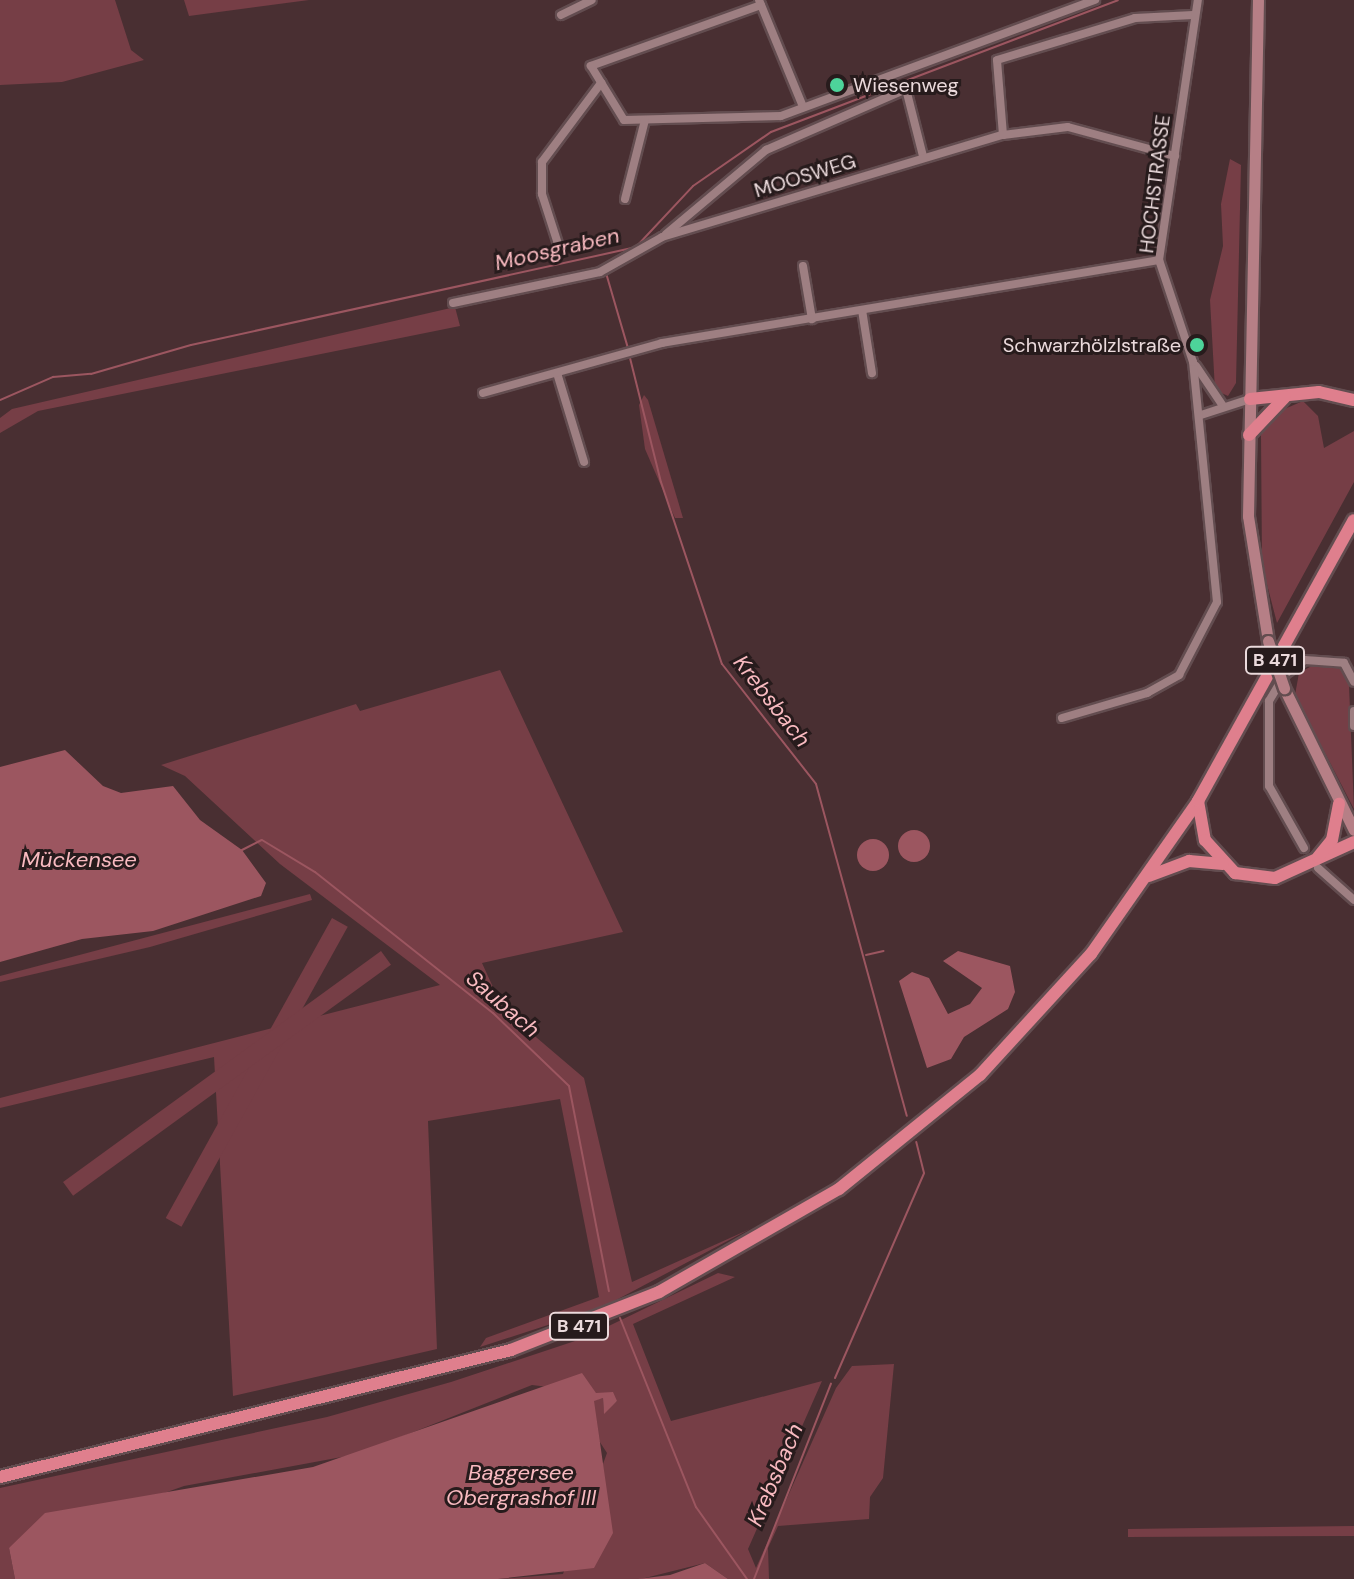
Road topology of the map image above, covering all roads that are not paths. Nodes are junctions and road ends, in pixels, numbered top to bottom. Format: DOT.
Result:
graph roads {
  1 [pos="592,0"];
  2 [pos="1095,0"];
  3 [pos="1198,0"];
  4 [pos="1258,0"];
  5 [pos="760,3"];
  6 [pos="561,15"];
  7 [pos="1193,15"];
  8 [pos="601,83"];
  9 [pos="803,107"];
  10 [pos="645,120"];
  11 [pos="1003,135"];
  12 [pos="923,156"];
  13 [pos="1175,156"];
  14 [pos="625,199"];
  15 [pos="683,217"];
  16 [pos="690,228"];
  17 [pos="662,237"];
  18 [pos="559,247"];
  19 [pos="1159,260"];
  20 [pos="803,266"];
  21 [pos="453,303"];
  22 [pos="862,310"];
  23 [pos="812,319"];
  24 [pos="1193,362"];
  25 [pos="557,373"];
  26 [pos="872,373"];
  27 [pos="483,393"];
  28 [pos="1285,396"];
  29 [pos="1250,399"];
  30 [pos="1354,400"];
  31 [pos="1223,406"];
  32 [pos="1201,415"];
  33 [pos="1249,435"];
  34 [pos="584,462"];
  35 [pos="1354,520"];
  36 [pos="1354,682"];
  37 [pos="1354,711"];
  38 [pos="1062,718"];
  39 [pos="1354,726"];
  40 [pos="1198,801"];
  41 [pos="1339,804"];
  42 [pos="1354,830"];
  43 [pos="1354,842"];
  44 [pos="1304,848"];
  45 [pos="1223,864"];
  46 [pos="1317,864"];
  47 [pos="1149,876"];
  48 [pos="1354,900"];
  49 [pos="0,1477"];
  1 -- 6 [label="street"];
  2 -- 9 [label="street"];
  3 -- 7 [label="street, HOCHSTRASSE"];
  4 -- 29 [label="main road"];
  5 -- 8 [label="street"];
  5 -- 9 [label="street"];
  7 -- 11 [label="street"];
  7 -- 13 [label="street, HOCHSTRASSE"];
  8 -- 10 [label="street"];
  8 -- 18 [label="street"];
  9 -- 10 [label="street"];
  10 -- 14 [label="street"];
  11 -- 12 [label="street, MOOSWEG"];
  11 -- 13 [label="street, MOOSWEG"];
  12 -- 15 [label="street"];
  12 -- 16 [label="street, MOOSWEG"];
  13 -- 19 [label="street, HOCHSTRASSE"];
  15 -- 16 [label="street"];
  15 -- 17 [label="street"];
  16 -- 17 [label="street, MOOSWEG"];
  17 -- 21 [label="street, MOOSWEG"];
  19 -- 22 [label="street"];
  19 -- 24 [label="street, HOCHSTRASSE"];
  20 -- 23 [label="street"];
  22 -- 23 [label="street"];
  22 -- 26 [label="street"];
  23 -- 25 [label="street"];
  24 -- 31 [label="street"];
  24 -- 32 [label="street, HOCHSTRASSE"];
  25 -- 27 [label="street"];
  25 -- 34 [label="street"];
  28 -- 29 [label="highway"];
  28 -- 30 [label="highway"];
  28 -- 33 [label="highway"];
  29 -- 31 [label="street"];
  29 -- 33 [label="main road"];
  31 -- 32 [label="street"];
  32 -- 38 [label="street, HOCHSTRASSE"];
  33 -- 41 [label="main road, bridge"];
  35 -- 40 [label="highway, B 471"];
  36 -- 44 [label="street"];
  37 -- 39 [label="street"];
  40 -- 45 [label="highway"];
  40 -- 47 [label="highway, B 471"];
  41 -- 42 [label="main road"];
  41 -- 46 [label="highway"];
  43 -- 46 [label="highway"];
  45 -- 46 [label="highway"];
  45 -- 47 [label="highway"];
  46 -- 48 [label="street"];
  47 -- 49 [label="highway, B 471"];
}
